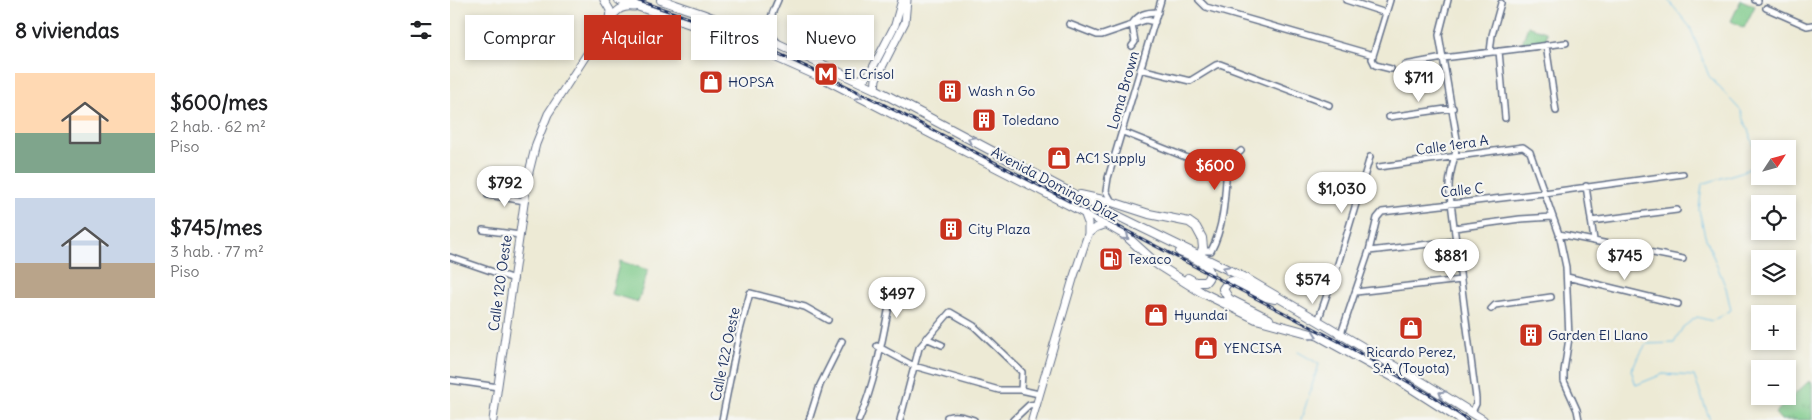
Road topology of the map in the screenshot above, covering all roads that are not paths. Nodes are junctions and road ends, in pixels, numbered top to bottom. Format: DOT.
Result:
graph roads {
  1 [pos="604,0"];
  2 [pos="619,0"];
  3 [pos="660,0"];
  4 [pos="778,0"];
  5 [pos="902,0"];
  6 [pos="907,0"];
  7 [pos="1161,0"];
  8 [pos="1199,0"];
  9 [pos="1346,0"];
  10 [pos="1390,0"];
  11 [pos="1448,0"];
  12 [pos="1501,3"];
  13 [pos="1766,8"];
  14 [pos="642,9"];
  15 [pos="1158,12"];
  16 [pos="1386,13"];
  17 [pos="610,15"];
  18 [pos="614,15"];
  19 [pos="704,15"];
  20 [pos="772,15"];
  21 [pos="1155,22"];
  22 [pos="1069,24"];
  23 [pos="1132,24"];
  24 [pos="1812,25"];
  25 [pos="777,41"];
  26 [pos="1566,43"];
  27 [pos="777,44"];
  28 [pos="1546,45"];
  29 [pos="782,46"];
  30 [pos="1132,46"];
  31 [pos="1499,51"];
  32 [pos="1490,52"];
  33 [pos="885,53"];
  34 [pos="1373,55"];
  35 [pos="1442,58"];
  36 [pos="584,59"];
  37 [pos="1405,65"];
  38 [pos="1140,69"];
  39 [pos="1391,69"];
  40 [pos="857,80"];
  41 [pos="875,89"];
  42 [pos="1329,105"];
  43 [pos="1452,108"];
  44 [pos="1556,111"];
  45 [pos="1389,117"];
  46 [pos="1505,118"];
  47 [pos="1123,132"];
  48 [pos="1240,151"];
  49 [pos="1454,156"];
  50 [pos="1370,157"];
  51 [pos="1227,163"];
  52 [pos="1378,167"];
  53 [pos="1682,174"];
  54 [pos="1586,186"];
  55 [pos="1106,187"];
  56 [pos="1544,193"];
  57 [pos="1073,194"];
  58 [pos="488,195"];
  59 [pos="1092,197"];
  60 [pos="525,201"];
  61 [pos="1112,202"];
  62 [pos="1450,203"];
  63 [pos="1676,210"];
  64 [pos="1084,211"];
  65 [pos="1554,217"];
  66 [pos="1591,221"];
  67 [pos="1106,224"];
  68 [pos="1140,228"];
  69 [pos="1454,228"];
  70 [pos="483,230"];
  71 [pos="1088,234"];
  72 [pos="1559,234"];
  73 [pos="520,235"];
  74 [pos="1594,240"];
  75 [pos="1455,241"];
  76 [pos="1369,251"];
  77 [pos="1142,252"];
  78 [pos="1201,254"];
  79 [pos="450,258"];
  80 [pos="1683,259"];
  81 [pos="1567,277"];
  82 [pos="514,279"];
  83 [pos="1460,280"];
  84 [pos="893,286"];
  85 [pos="1356,292"];
  86 [pos="1551,297"];
  87 [pos="1284,302"];
  88 [pos="1678,304"];
  89 [pos="1491,309"];
  90 [pos="828,320"];
  91 [pos="1319,322"];
  92 [pos="1285,326"];
  93 [pos="1341,334"];
  94 [pos="926,338"];
  95 [pos="842,340"];
  96 [pos="942,345"];
  97 [pos="879,347"];
  98 [pos="914,366"];
  99 [pos="450,380"];
  100 [pos="498,386"];
  101 [pos="1021,390"];
  102 [pos="1039,394"];
  103 [pos="1425,396"];
  104 [pos="1037,404"];
  105 [pos="1472,412"];
  106 [pos="493,420"];
  107 [pos="722,420"];
  108 [pos="809,420"];
  109 [pos="859,420"];
  110 [pos="900,420"];
  111 [pos="948,420"];
  112 [pos="974,420"];
  113 [pos="1013,420"];
  114 [pos="1032,420"];
  115 [pos="1454,420"];
  116 [pos="1461,420"];
  117 [pos="1483,420"];
  118 [pos="1579,420"];
  1 -- 17 [label="street"];
  2 -- 14 [label="main road, Avenida Domingo Díaz"];
  3 -- 19 [label="main road, Avenida Domingo Díaz"];
  4 -- 20 [label="street"];
  5 -- 33 [label="street"];
  6 -- 33 [label="street"];
  7 -- 15 [label="street, Loma Brown"];
  8 -- 34 [label="street"];
  9 -- 16 [label="street"];
  10 -- 16 [label="street"];
  11 -- 35 [label="street"];
  12 -- 32 [label="street"];
  13 -- 24 [label="street"];
  14 -- 18 [label="street, Calle 120 Oeste"];
  14 -- 64 [label="main road, Avenida Domingo Díaz, one-way"];
  15 -- 21 [label="street, Loma Brown"];
  15 -- 23 [label="street"];
  16 -- 34 [label="street"];
  21 -- 23 [label="street"];
  21 -- 38 [label="street, Loma Brown"];
  22 -- 23 [label="street"];
  23 -- 30 [label="street"];
  25 -- 29 [label="street"];
  26 -- 28 [label="street"];
  27 -- 29 [label="main road, Avenida Domingo Díaz"];
  28 -- 31 [label="street"];
  28 -- 44 [label="street"];
  29 -- 40 [label="main road, Avenida Domingo Díaz"];
  31 -- 32 [label="street"];
  31 -- 46 [label="street"];
  32 -- 35 [label="street"];
  33 -- 40 [label="street"];
  33 -- 41 [label="street"];
  34 -- 39 [label="street"];
  35 -- 37 [label="street"];
  35 -- 43 [label="street"];
  36 -- 60 [label="street, Calle 120 Oeste"];
  38 -- 42 [label="street"];
  38 -- 47 [label="street, Loma Brown"];
  40 -- 41 [label="main road, Avenida Domingo Díaz"];
  57 -- 41 [label="main road, Avenida Domingo Díaz, one-way"];
  43 -- 45 [label="street"];
  43 -- 49 [label="street"];
  47 -- 51 [label="street"];
  47 -- 55 [label="street, Loma Brown"];
  48 -- 51 [label="street"];
  49 -- 52 [label="street, Calle 1era A"];
  49 -- 56 [label="street, Calle 1era A"];
  49 -- 62 [label="street"];
  50 -- 91 [label="street"];
  51 -- 78 [label="street"];
  53 -- 54 [label="street, Calle C"];
  54 -- 56 [label="street, Calle C"];
  54 -- 66 [label="street"];
  55 -- 59 [label="street"];
  55 -- 61 [label="street"];
  56 -- 62 [label="street, Calle C"];
  56 -- 65 [label="street"];
  57 -- 59 [label="main road"];
  57 -- 68 [label="main road, Avenida Domingo Díaz"];
  58 -- 60 [label="street"];
  59 -- 61 [label="main road"];
  60 -- 73 [label="street, Calle 120 Oeste"];
  61 -- 78 [label="main road"];
  62 -- 69 [label="street"];
  62 -- 76 [label="street, Calle C"];
  63 -- 66 [label="street"];
  64 -- 67 [label="main road, Avenida Domingo Díaz"];
  64 -- 71 [label="street"];
  65 -- 69 [label="street"];
  65 -- 72 [label="street"];
  66 -- 74 [label="street"];
  67 -- 71 [label="street"];
  67 -- 77 [label="main road, Avenida Domingo Díaz, one-way"];
  68 -- 77 [label="main road"];
  68 -- 78 [label="main road, Avenida Domingo Díaz"];
  69 -- 75 [label="street"];
  70 -- 73 [label="street"];
  71 -- 102 [label="street"];
  72 -- 74 [label="street"];
  72 -- 81 [label="street"];
  73 -- 82 [label="street, Calle 120 Oeste"];
  74 -- 80 [label="street"];
  75 -- 76 [label="street"];
  75 -- 83 [label="street"];
  76 -- 85 [label="street"];
  77 -- 92 [label="main road, Avenida Domingo Díaz"];
  87 -- 78 [label="main road, Avenida Domingo Díaz, one-way"];
  79 -- 82 [label="street"];
  81 -- 88 [label="street"];
  81 -- 118 [label="street"];
  82 -- 100 [label="street, Calle 120 Oeste"];
  83 -- 85 [label="street"];
  83 -- 105 [label="street"];
  84 -- 97 [label="street"];
  85 -- 93 [label="street"];
  86 -- 89 [label="street"];
  87 -- 91 [label="main road, Avenida Domingo Díaz"];
  87 -- 92 [label="main road"];
  90 -- 107 [label="street, Calle 122 Oeste"];
  91 -- 93 [label="main road, Avenida Domingo Díaz"];
  92 -- 103 [label="main road, Avenida Domingo Díaz, one-way"];
  105 -- 93 [label="main road, Avenida Domingo Díaz, one-way"];
  94 -- 96 [label="street"];
  94 -- 98 [label="street"];
  94 -- 101 [label="street"];
  95 -- 108 [label="street"];
  97 -- 98 [label="street"];
  97 -- 109 [label="street"];
  98 -- 101 [label="street"];
  98 -- 110 [label="street"];
  99 -- 100 [label="street"];
  100 -- 106 [label="street, Calle 120 Oeste"];
  101 -- 102 [label="street"];
  102 -- 104 [label="street"];
  103 -- 115 [label="street"];
  103 -- 116 [label="main road, Avenida Domingo Díaz"];
  104 -- 113 [label="street"];
  104 -- 114 [label="street"];
  105 -- 117 [label="main road, Avenida Domingo Díaz"];
  111 -- 112 [label="street"];
}
